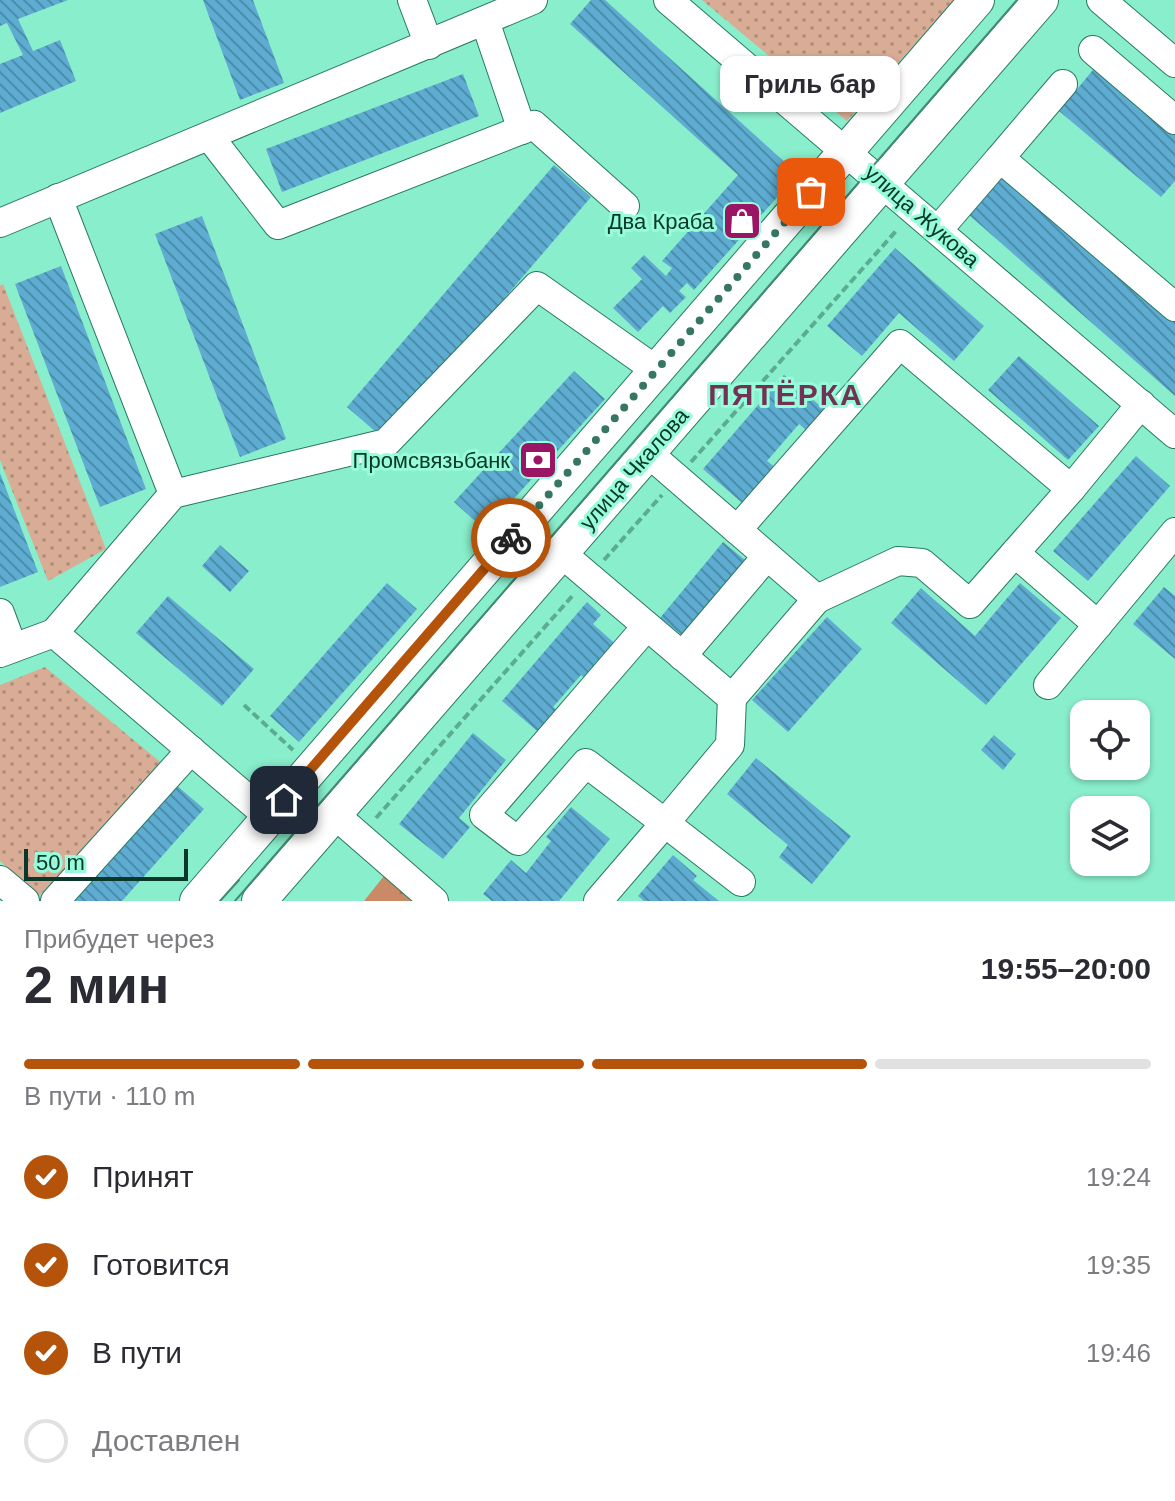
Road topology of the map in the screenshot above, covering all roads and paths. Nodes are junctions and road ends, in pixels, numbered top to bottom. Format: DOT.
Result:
graph roads {
  1 [pos="412,0"];
  2 [pos="533,0"];
  3 [pos="668,0"];
  4 [pos="977,0"];
  5 [pos="1041,0"];
  6 [pos="1101,0"];
  7 [pos="485,21"];
  8 [pos="429,45"];
  9 [pos="1093,50"];
  10 [pos="1175,63"];
  11 [pos="1063,84"];
  12 [pos="1175,120"];
  13 [pos="522,130"];
  14 [pos="209,136"];
  15 [pos="847,152"];
  16 [pos="1000,158"];
  17 [pos="883,182"];
  18 [pos="58,198"];
  19 [pos="625,206"];
  20 [pos="887,221"];
  21 [pos="0,223"];
  22 [pos="938,230"];
  23 [pos="1175,307"];
  24 [pos="656,370"];
  25 [pos="1141,404"];
  26 [pos="1175,434"];
  27 [pos="648,453"];
  28 [pos="676,478"];
  29 [pos="1071,489"];
  30 [pos="173,494"];
  31 [pos="737,530"];
  32 [pos="1175,532"];
  33 [pos="561,553"];
  34 [pos="1015,553"];
  35 [pos="767,556"];
  36 [pos="1165,564"];
  37 [pos="589,577"];
  38 [pos="817,599"];
  39 [pos="0,613"];
  40 [pos="1098,625"];
  41 [pos="647,626"];
  42 [pos="54,633"];
  43 [pos="6,650"];
  44 [pos="682,656"];
  45 [pos="1048,685"];
  46 [pos="732,698"];
  47 [pos="244,705"];
  48 [pos="191,750"];
  49 [pos="301,757"];
  50 [pos="334,814"];
  51 [pos="269,817"];
  52 [pos="374,820"];
  53 [pos="665,823"];
  54 [pos="0,880"];
  55 [pos="741,882"];
  56 [pos="25,901"];
  57 [pos="55,901"];
  58 [pos="197,901"];
  59 [pos="259,901"];
  60 [pos="434,901"];
  61 [pos="598,901"];
  1 -- 8 [label="street"];
  2 -- 7 [label="street"];
  3 -- 15 [label="street, улица Жукова"];
  4 -- 15 [label="main road"];
  5 -- 17 [label="main road, улица Чкалова"];
  6 -- 10 [label="street"];
  7 -- 8 [label="street"];
  7 -- 13 [label="street"];
  8 -- 14 [label="street"];
  9 -- 12 [label="street"];
  11 -- 16 [label="street"];
  13 -- 14 [label="street"];
  13 -- 19 [label="street"];
  14 -- 18 [label="street"];
  15 -- 17 [label="street, улица Жукова"];
  15 -- 24 [label="main road"];
  16 -- 22 [label="street"];
  16 -- 23 [label="street"];
  17 -- 22 [label="street, улица Жукова"];
  17 -- 27 [label="main road, улица Чкалова"];
  18 -- 21 [label="street"];
  18 -- 30 [label="street"];
  20 -- 28 [label="path"];
  22 -- 25 [label="street, улица Жукова"];
  24 -- 30 [label="street"];
  24 -- 51 [label="main road"];
  25 -- 26 [label="street, улица Жукова"];
  25 -- 29 [label="street"];
  27 -- 28 [label="street"];
  27 -- 33 [label="main road, улица Чкалова"];
  28 -- 31 [label="street"];
  28 -- 37 [label="path"];
  29 -- 31 [label="street"];
  29 -- 34 [label="street"];
  30 -- 42 [label="street"];
  31 -- 35 [label="street"];
  32 -- 36 [label="street"];
  33 -- 37 [label="street"];
  33 -- 50 [label="main road, улица Чкалова"];
  34 -- 38 [label="street"];
  34 -- 40 [label="street"];
  35 -- 38 [label="street"];
  35 -- 44 [label="street"];
  36 -- 40 [label="street"];
  37 -- 41 [label="street"];
  37 -- 52 [label="path"];
  38 -- 46 [label="street"];
  39 -- 43 [label="street"];
  40 -- 45 [label="street"];
  41 -- 44 [label="street"];
  41 -- 53 [label="street"];
  42 -- 43 [label="street"];
  42 -- 48 [label="street"];
  44 -- 46 [label="street"];
  46 -- 53 [label="street"];
  47 -- 49 [label="path"];
  48 -- 51 [label="street"];
  48 -- 57 [label="street"];
  50 -- 59 [label="main road, улица Чкалова"];
  50 -- 60 [label="street"];
  51 -- 58 [label="main road"];
  53 -- 55 [label="street"];
  53 -- 61 [label="street"];
  54 -- 56 [label="street"];
}
